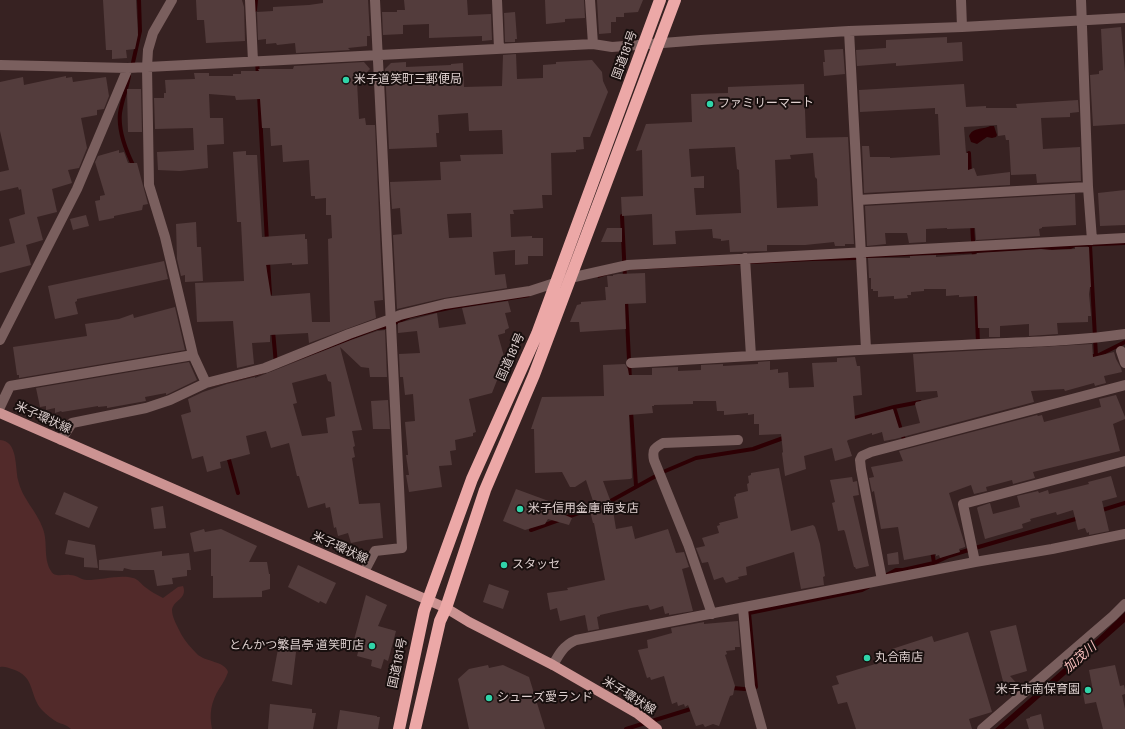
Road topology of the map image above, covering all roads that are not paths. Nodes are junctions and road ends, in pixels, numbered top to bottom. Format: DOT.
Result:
graph roads {
  1 [pos="172,0"];
  2 [pos="250,0"];
  3 [pos="375,0"];
  4 [pos="497,0"];
  5 [pos="590,0"];
  6 [pos="660,0"];
  7 [pos="675,0"];
  8 [pos="961,0"];
  9 [pos="1081,0"];
  10 [pos="1125,18"];
  11 [pos="1082,20"];
  12 [pos="962,27"];
  13 [pos="849,31"];
  14 [pos="593,44"];
  15 [pos="659,44"];
  16 [pos="644,45"];
  17 [pos="499,49"];
  18 [pos="378,55"];
  19 [pos="253,61"];
  20 [pos="0,65"];
  21 [pos="147,67"];
  22 [pos="128,68"];
  23 [pos="1088,188"];
  24 [pos="858,200"];
  25 [pos="1125,238"];
  26 [pos="1092,240"];
  27 [pos="860,252"];
  28 [pos="745,258"];
  29 [pos="570,278"];
  30 [pos="555,283"];
  31 [pos="391,319"];
  32 [pos="1125,334"];
  33 [pos="0,340"];
  34 [pos="866,349"];
  35 [pos="1121,351"];
  36 [pos="193,355"];
  37 [pos="751,356"];
  38 [pos="631,363"];
  39 [pos="1125,363"];
  40 [pos="206,383"];
  41 [pos="1125,385"];
  42 [pos="0,407"];
  43 [pos="0,413"];
  44 [pos="61,440"];
  45 [pos="738,440"];
  46 [pos="1125,460"];
  47 [pos="1125,534"];
  48 [pos="975,562"];
  49 [pos="364,572"];
  50 [pos="882,580"];
  51 [pos="429,600"];
  52 [pos="1125,604"];
  53 [pos="446,608"];
  54 [pos="743,608"];
  55 [pos="712,614"];
  56 [pos="553,665"];
  57 [pos="399,729"];
  58 [pos="415,729"];
  59 [pos="657,729"];
  60 [pos="762,729"];
  61 [pos="982,729"];
  1 -- 21 [label="street"];
  2 -- 19 [label="street"];
  3 -- 18 [label="street"];
  4 -- 17 [label="street"];
  5 -- 14 [label="street"];
  6 -- 16 [label="highway, 国道181号"];
  7 -- 15 [label="highway"];
  8 -- 12 [label="street"];
  9 -- 11 [label="street"];
  10 -- 11 [label="street"];
  11 -- 12 [label="street"];
  11 -- 23 [label="street"];
  12 -- 13 [label="street"];
  13 -- 15 [label="street"];
  13 -- 24 [label="street"];
  14 -- 16 [label="street"];
  14 -- 17 [label="street"];
  15 -- 16 [label="street"];
  15 -- 29 [label="highway"];
  16 -- 30 [label="highway, 国道181号"];
  17 -- 18 [label="street"];
  18 -- 19 [label="street"];
  18 -- 31 [label="street"];
  19 -- 21 [label="street"];
  20 -- 22 [label="street"];
  21 -- 22 [label="street"];
  21 -- 36 [label="street"];
  22 -- 33 [label="street"];
  23 -- 24 [label="street"];
  23 -- 26 [label="street"];
  24 -- 27 [label="street"];
  25 -- 26 [label="street"];
  26 -- 27 [label="street"];
  27 -- 28 [label="street"];
  27 -- 34 [label="street"];
  28 -- 29 [label="street"];
  28 -- 37 [label="street"];
  29 -- 30 [label="street"];
  29 -- 53 [label="highway"];
  30 -- 31 [label="street"];
  30 -- 51 [label="highway, 国道181号"];
  31 -- 40 [label="street"];
  31 -- 49 [label="street"];
  32 -- 34 [label="street"];
  34 -- 37 [label="street"];
  35 -- 39 [label="street"];
  36 -- 40 [label="street"];
  36 -- 42 [label="street"];
  37 -- 38 [label="street"];
  40 -- 44 [label="street"];
  41 -- 50 [label="street"];
  43 -- 44 [label="main road, 米子環状線"];
  44 -- 49 [label="main road, 米子環状線"];
  45 -- 55 [label="street"];
  46 -- 48 [label="street"];
  47 -- 48 [label="street"];
  48 -- 50 [label="street"];
  49 -- 51 [label="main road, 米子環状線"];
  50 -- 54 [label="street"];
  51 -- 53 [label="main road, 米子環状線"];
  51 -- 57 [label="highway, 国道181号"];
  52 -- 61 [label="street"];
  53 -- 56 [label="main road, 米子環状線"];
  53 -- 58 [label="highway"];
  54 -- 55 [label="street"];
  54 -- 60 [label="street"];
  55 -- 56 [label="street"];
  56 -- 59 [label="main road, 米子環状線"];
}
